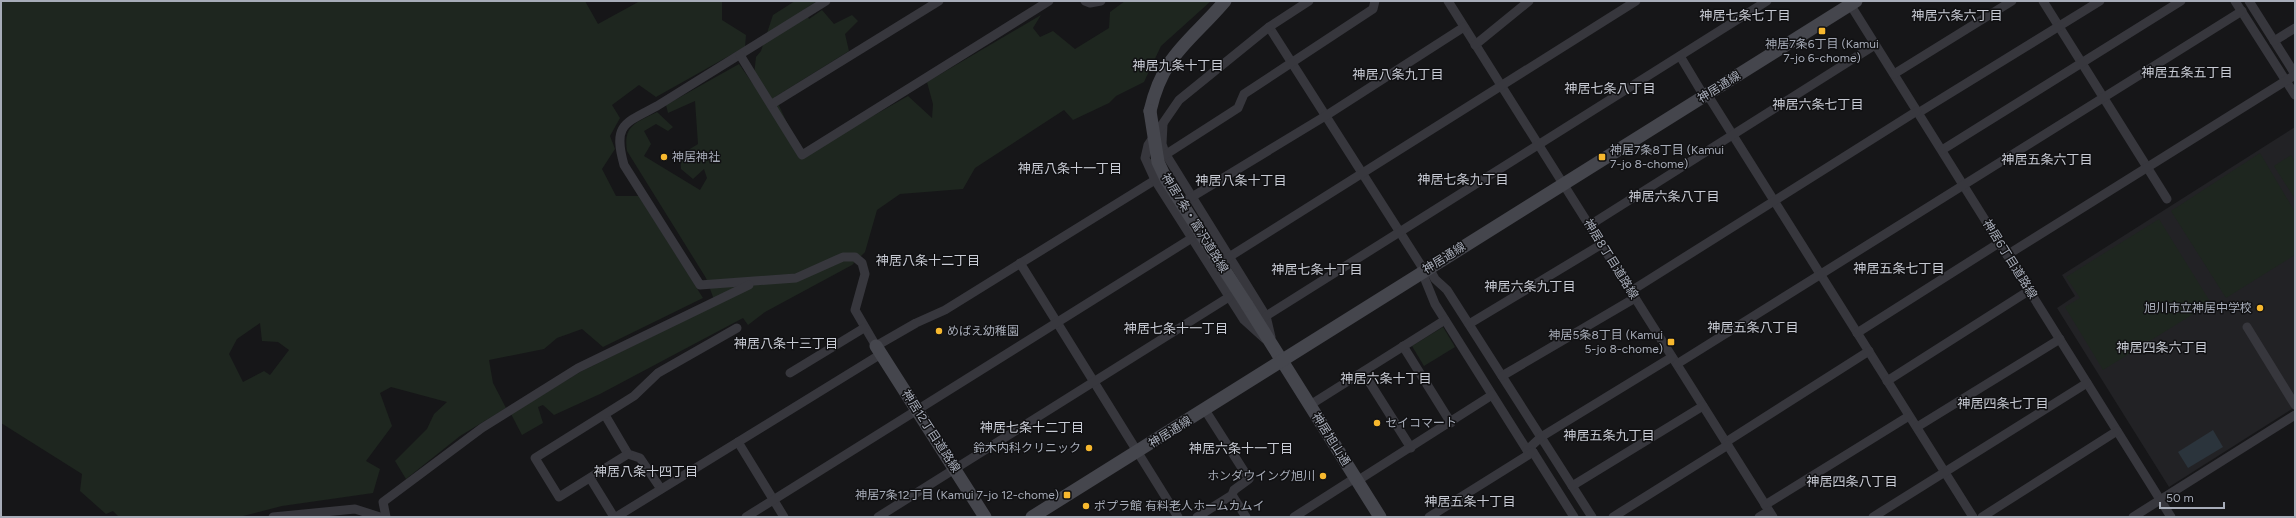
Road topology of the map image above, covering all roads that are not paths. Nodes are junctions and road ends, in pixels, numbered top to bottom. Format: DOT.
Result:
graph roads {
  1 [pos="826,1"];
  2 [pos="939,1"];
  3 [pos="1049,1"];
  4 [pos="1085,1"];
  5 [pos="1101,1"];
  6 [pos="1225,1"];
  7 [pos="1309,1"];
  8 [pos="1376,1"];
  9 [pos="1448,1"];
  10 [pos="1528,1"];
  11 [pos="1636,1"];
  12 [pos="1768,1"];
  13 [pos="2012,1"];
  14 [pos="2043,1"];
  15 [pos="2100,1"];
  16 [pos="2182,1"];
  17 [pos="2235,1"];
  18 [pos="2249,1"];
  19 [pos="1852,2"];
  20 [pos="2242,11"];
  21 [pos="2263,23"];
  22 [pos="2060,26"];
  23 [pos="1269,27"];
  24 [pos="1464,27"];
  25 [pos="2295,28"];
  26 [pos="2253,30"];
  27 [pos="2274,41"];
  28 [pos="1475,45"];
  29 [pos="1875,45"];
  30 [pos="740,55"];
  31 [pos="1680,56"];
  32 [pos="1292,62"];
  33 [pos="2083,64"];
  34 [pos="1894,74"];
  35 [pos="2295,74"];
  36 [pos="2285,81"];
  37 [pos="1501,85"];
  38 [pos="2295,94"];
  39 [pos="1706,95"];
  40 [pos="2104,99"];
  41 [pos="772,104"];
  42 [pos="1918,112"];
  43 [pos="1327,115"];
  44 [pos="1163,121"];
  45 [pos="1732,134"];
  46 [pos="1538,144"];
  47 [pos="1942,150"];
  48 [pos="1165,153"];
  49 [pos="1148,166"];
  50 [pos="2146,167"];
  51 [pos="1363,173"];
  52 [pos="1155,180"];
  53 [pos="1564,184"];
  54 [pos="1963,185"];
  55 [pos="1192,196"];
  56 [pos="2167,199"];
  57 [pos="1775,202"];
  58 [pos="1173,208"];
  59 [pos="1590,225"];
  60 [pos="1400,232"];
  61 [pos="1192,238"];
  62 [pos="1999,243"];
  63 [pos="1602,244"];
  64 [pos="2007,255"];
  65 [pos="1229,257"];
  66 [pos="1020,263"];
  67 [pos="1425,270"];
  68 [pos="1820,274"];
  69 [pos="754,282"];
  70 [pos="2030,290"];
  71 [pos="1633,294"];
  72 [pos="1229,297"];
  73 [pos="1266,316"];
  74 [pos="1445,320"];
  75 [pos="1057,323"];
  76 [pos="1469,324"];
  77 [pos="737,328"];
  78 [pos="864,328"];
  79 [pos="2247,328"];
  80 [pos="1857,332"];
  81 [pos="2060,339"];
  82 [pos="1273,346"];
  83 [pos="1403,346"];
  84 [pos="879,350"];
  85 [pos="1869,351"];
  86 [pos="1675,361"];
  87 [pos="1283,362"];
  88 [pos="1363,372"];
  89 [pos="790,373"];
  90 [pos="1502,376"];
  91 [pos="1888,381"];
  92 [pos="1094,382"];
  93 [pos="2087,383"];
  94 [pos="1492,395"];
  95 [pos="1310,405"];
  96 [pos="2295,405"];
  97 [pos="1703,406"];
  98 [pos="917,410"];
  99 [pos="1205,410"];
  100 [pos="605,415"];
  101 [pos="1910,416"];
  102 [pos="2295,416"];
  103 [pos="1451,423"];
  104 [pos="1917,428"];
  105 [pos="2117,431"];
  106 [pos="1541,438"];
  107 [pos="738,442"];
  108 [pos="1727,444"];
  109 [pos="1410,448"];
  110 [pos="1530,451"];
  111 [pos="1138,452"];
  112 [pos="628,454"];
  113 [pos="956,469"];
  114 [pos="1945,472"];
  115 [pos="590,478"];
  116 [pos="1356,479"];
  117 [pos="1572,486"];
  118 [pos="661,489"];
  119 [pos="1232,495"];
  120 [pos="774,500"];
  121 [pos="2161,500"];
  122 [pos="1769,511"];
  123 [pos="274,517"];
  124 [pos="380,517"];
  125 [pos="386,517"];
  126 [pos="615,517"];
  127 [pos="746,517"];
  128 [pos="784,517"];
  129 [pos="878,517"];
  130 [pos="985,517"];
  131 [pos="1032,517"];
  132 [pos="1178,517"];
  133 [pos="1197,517"];
  134 [pos="1246,517"];
  135 [pos="1294,517"];
  136 [pos="1380,517"];
  137 [pos="1429,517"];
  138 [pos="1574,517"];
  139 [pos="1592,517"];
  140 [pos="1613,517"];
  141 [pos="1759,517"];
  142 [pos="1873,517"];
  143 [pos="1973,517"];
  144 [pos="1982,517"];
  145 [pos="2133,517"];
  146 [pos="2171,517"];
  1 -- 30 [label="street"];
  2 -- 41 [label="street"];
  3 -- 41 [label="street"];
  4 -- 5 [label="street"];
  6 -- 82 [label="street, 神居7条・富沢道路線, bridge"];
  7 -- 23 [label="street"];
  8 -- 32 [label="street"];
  9 -- 24 [label="street, 神居8丁目道路線"];
  10 -- 28 [label="street"];
  11 -- 37 [label="street"];
  12 -- 31 [label="street"];
  13 -- 34 [label="street"];
  14 -- 22 [label="street"];
  15 -- 22 [label="street"];
  16 -- 33 [label="street"];
  17 -- 20 [label="street"];
  18 -- 21 [label="street"];
  19 -- 29 [label="street, 神居6丁目道路線"];
  19 -- 39 [label="street, 神居通線"];
  20 -- 26 [label="street"];
  20 -- 40 [label="street"];
  21 -- 26 [label="street"];
  21 -- 27 [label="street"];
  22 -- 33 [label="street"];
  22 -- 42 [label="street"];
  23 -- 32 [label="street"];
  23 -- 44 [label="street"];
  24 -- 28 [label="street, 神居8丁目道路線"];
  24 -- 43 [label="street"];
  25 -- 27 [label="street"];
  26 -- 36 [label="street"];
  27 -- 35 [label="street"];
  28 -- 37 [label="street, 神居8丁目道路線"];
  29 -- 34 [label="street, 神居6丁目道路線"];
  29 -- 45 [label="street"];
  30 -- 41 [label="street"];
  30 -- 69 [label="street"];
  31 -- 39 [label="street"];
  31 -- 46 [label="street"];
  32 -- 43 [label="street"];
  32 -- 48 [label="street"];
  33 -- 40 [label="street"];
  33 -- 47 [label="street"];
  34 -- 42 [label="street, 神居6丁目道路線"];
  35 -- 36 [label="street"];
  36 -- 38 [label="street"];
  36 -- 50 [label="street"];
  37 -- 46 [label="street, 神居8丁目道路線"];
  37 -- 51 [label="street"];
  39 -- 45 [label="street"];
  39 -- 53 [label="street, 神居通線"];
  40 -- 50 [label="street"];
  40 -- 54 [label="street"];
  42 -- 47 [label="street, 神居6丁目道路線"];
  42 -- 57 [label="street"];
  43 -- 51 [label="street"];
  43 -- 55 [label="street"];
  44 -- 48 [label="street"];
  44 -- 49 [label="street"];
  45 -- 57 [label="street"];
  45 -- 59 [label="street"];
  46 -- 53 [label="street, 神居8丁目道路線"];
  46 -- 60 [label="street"];
  47 -- 54 [label="street, 神居6丁目道路線"];
  48 -- 49 [label="street"];
  48 -- 55 [label="street"];
  49 -- 52 [label="street"];
  50 -- 56 [label="street"];
  50 -- 64 [label="street"];
  51 -- 60 [label="street"];
  51 -- 65 [label="street"];
  52 -- 58 [label="street"];
  52 -- 66 [label="street"];
  53 -- 59 [label="street, 神居8丁目道路線"];
  53 -- 67 [label="street, 神居通線"];
  54 -- 62 [label="street, 神居6丁目道路線"];
  54 -- 68 [label="street"];
  55 -- 58 [label="street"];
  55 -- 65 [label="street"];
  57 -- 68 [label="street"];
  57 -- 71 [label="street"];
  58 -- 61 [label="street"];
  59 -- 63 [label="street, 神居8丁目道路線"];
  60 -- 67 [label="street"];
  60 -- 73 [label="street"];
  61 -- 72 [label="street"];
  61 -- 75 [label="street"];
  62 -- 64 [label="street, 神居6丁目道路線"];
  62 -- 80 [label="street"];
  63 -- 71 [label="street, 神居8丁目道路線"];
  63 -- 76 [label="street"];
  64 -- 70 [label="street, 神居6丁目道路線"];
  65 -- 73 [label="street"];
  66 -- 75 [label="street"];
  66 -- 84 [label="street"];
  67 -- 74 [label="street"];
  67 -- 76 [label="street"];
  67 -- 87 [label="street, 神居通線"];
  68 -- 80 [label="street"];
  68 -- 86 [label="street"];
  69 -- 78 [label="street"];
  69 -- 125 [label="street"];
  70 -- 81 [label="street, 神居6丁目道路線"];
  70 -- 91 [label="street"];
  71 -- 86 [label="street, 神居8丁目道路線"];
  71 -- 90 [label="street"];
  72 -- 82 [label="street"];
  72 -- 92 [label="street"];
  73 -- 82 [label="street"];
  74 -- 83 [label="street"];
  74 -- 94 [label="street"];
  75 -- 92 [label="street"];
  75 -- 98 [label="street"];
  76 -- 90 [label="street"];
  77 -- 100 [label="street"];
  78 -- 84 [label="street"];
  78 -- 89 [label="street"];
  79 -- 96 [label="street"];
  80 -- 85 [label="street"];
  81 -- 93 [label="street, 神居6丁目道路線"];
  81 -- 104 [label="street"];
  82 -- 87 [label="street, 神居7条・富沢道路線"];
  83 -- 88 [label="street"];
  83 -- 103 [label="street"];
  84 -- 98 [label="street, 神居12丁目道路線"];
  84 -- 107 [label="street"];
  85 -- 91 [label="street"];
  85 -- 108 [label="street"];
  86 -- 97 [label="street, 神居8丁目道路線"];
  86 -- 106 [label="street"];
  87 -- 95 [label="street, 神居旭山通"];
  87 -- 99 [label="street, 神居通線"];
  88 -- 95 [label="street"];
  88 -- 109 [label="street"];
  90 -- 106 [label="street"];
  91 -- 101 [label="street"];
  92 -- 111 [label="street"];
  92 -- 113 [label="street"];
  93 -- 105 [label="street, 神居6丁目道路線"];
  93 -- 114 [label="street"];
  94 -- 103 [label="street"];
  94 -- 110 [label="street"];
  95 -- 116 [label="street, 神居旭山通"];
  97 -- 108 [label="street, 神居8丁目道路線"];
  97 -- 117 [label="street"];
  98 -- 113 [label="street, 神居12丁目道路線"];
  98 -- 120 [label="street"];
  99 -- 111 [label="street, 神居通線"];
  99 -- 119 [label="street"];
  100 -- 112 [label="street"];
  100 -- 115 [label="street"];
  101 -- 104 [label="street"];
  101 -- 122 [label="street"];
  102 -- 121 [label="street"];
  103 -- 109 [label="street"];
  104 -- 114 [label="street"];
  105 -- 121 [label="street, 神居6丁目道路線"];
  105 -- 144 [label="street"];
  106 -- 110 [label="street"];
  106 -- 117 [label="street"];
  107 -- 118 [label="street"];
  107 -- 120 [label="street"];
  108 -- 122 [label="street, 神居8丁目道路線"];
  108 -- 140 [label="street"];
  109 -- 116 [label="street"];
  110 -- 137 [label="street"];
  110 -- 138 [label="street"];
  111 -- 131 [label="street, 神居通線"];
  111 -- 132 [label="street"];
  112 -- 115 [label="street"];
  112 -- 118 [label="street"];
  113 -- 129 [label="street"];
  113 -- 130 [label="street, 神居12丁目道路線"];
  114 -- 142 [label="street"];
  114 -- 143 [label="street"];
  115 -- 126 [label="street"];
  116 -- 135 [label="street"];
  116 -- 136 [label="street, 神居旭山通"];
  117 -- 139 [label="street"];
  118 -- 126 [label="street"];
  119 -- 133 [label="street"];
  119 -- 134 [label="street"];
  120 -- 127 [label="street"];
  120 -- 128 [label="street"];
  121 -- 145 [label="street"];
  121 -- 146 [label="street, 神居6丁目道路線"];
  122 -- 141 [label="street"];
  123 -- 124 [label="street"];
}
